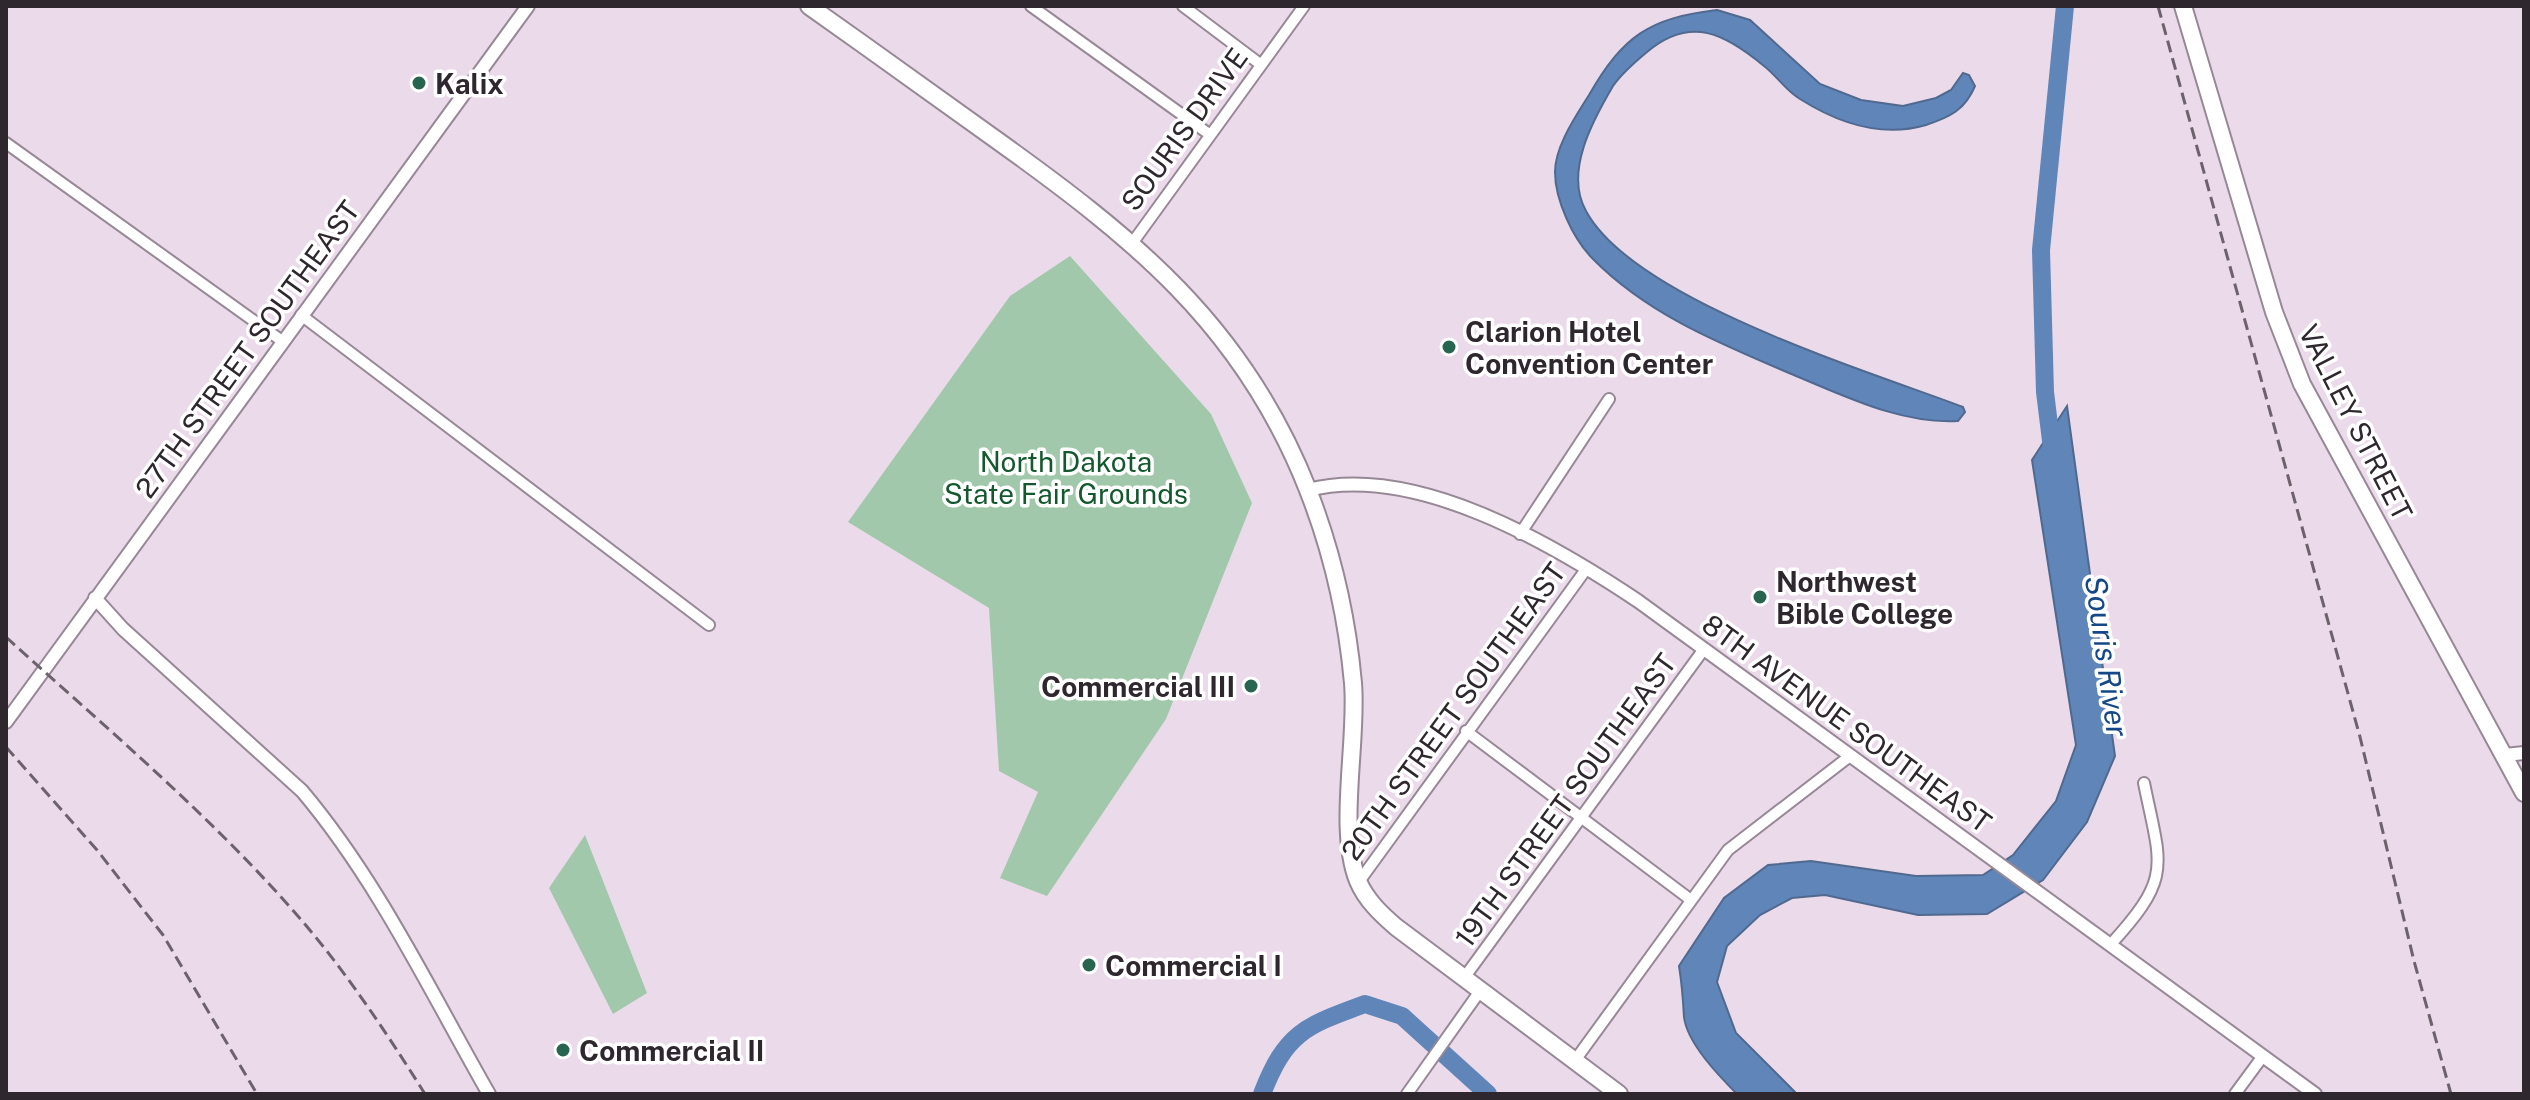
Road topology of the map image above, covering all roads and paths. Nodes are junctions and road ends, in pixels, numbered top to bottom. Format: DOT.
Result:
graph roads {
  1 [pos="528,6"];
  2 [pos="809,6"];
  3 [pos="1031,6"];
  4 [pos="1183,6"];
  5 [pos="1304,6"];
  6 [pos="2183,6"];
  7 [pos="1260,64"];
  8 [pos="1209,134"];
  9 [pos="6,143"];
  10 [pos="1133,242"];
  11 [pos="301,315"];
  12 [pos="282,341"];
  13 [pos="1609,399"];
  14 [pos="1308,490"];
  15 [pos="1520,534"];
  16 [pos="1328,550"];
  17 [pos="1587,568"];
  18 [pos="1335,575"];
  19 [pos="95,598"];
  20 [pos="709,625"];
  21 [pos="1704,649"];
  22 [pos="6,722"];
  23 [pos="1466,731"];
  24 [pos="2524,753"];
  25 [pos="2505,755"];
  26 [pos="1850,756"];
  27 [pos="2144,783"];
  28 [pos="2524,793"];
  29 [pos="1581,818"];
  30 [pos="1358,883"];
  31 [pos="1691,900"];
  32 [pos="2111,944"];
  33 [pos="1464,978"];
  34 [pos="1480,991"];
  35 [pos="2263,1056"];
  36 [pos="1576,1059"];
  37 [pos="489,1094"];
  38 [pos="1407,1094"];
  39 [pos="1619,1094"];
  40 [pos="2235,1094"];
  41 [pos="2315,1094"];
  1 -- 11 [label="street, 27TH STREET SOUTHEAST"];
  2 -- 10 [label="main road"];
  3 -- 8 [label="street"];
  4 -- 7 [label="street"];
  5 -- 7 [label="street, SOURIS DRIVE"];
  6 -- 25 [label="main road, VALLEY STREET"];
  7 -- 8 [label="street, SOURIS DRIVE"];
  8 -- 10 [label="street, SOURIS DRIVE"];
  9 -- 12 [label="street"];
  10 -- 14 [label="main road"];
  11 -- 12 [label="street, 27TH STREET SOUTHEAST"];
  11 -- 20 [label="street"];
  12 -- 19 [label="street, 27TH STREET SOUTHEAST"];
  13 -- 15 [label="street"];
  14 -- 15 [label="street, 8TH AVENUE SOUTHEAST"];
  14 -- 16 [label="main road"];
  15 -- 17 [label="street, 8TH AVENUE SOUTHEAST"];
  16 -- 18 [label="main road"];
  16 -- 30 [label="main road"];
  17 -- 21 [label="street, 8TH AVENUE SOUTHEAST"];
  17 -- 23 [label="street, 20TH STREET SOUTHEAST"];
  19 -- 22 [label="street, 27TH STREET SOUTHEAST"];
  19 -- 37 [label="street"];
  21 -- 26 [label="street, 8TH AVENUE SOUTHEAST"];
  21 -- 29 [label="street, 19TH STREET SOUTHEAST"];
  23 -- 29 [label="street"];
  23 -- 30 [label="street, 20TH STREET SOUTHEAST"];
  24 -- 25 [label="street"];
  25 -- 28 [label="main road, VALLEY STREET"];
  26 -- 31 [label="street"];
  26 -- 32 [label="street, 8TH AVENUE SOUTHEAST"];
  27 -- 32 [label="street"];
  29 -- 31 [label="street"];
  29 -- 33 [label="street, 19TH STREET SOUTHEAST"];
  30 -- 33 [label="main road"];
  31 -- 36 [label="street"];
  32 -- 35 [label="street, 8TH AVENUE SOUTHEAST"];
  33 -- 34 [label="main road"];
  34 -- 36 [label="main road"];
  34 -- 38 [label="street, 19TH STREET SOUTHEAST"];
  35 -- 40 [label="street"];
  35 -- 41 [label="street, 8TH AVENUE SOUTHEAST"];
  36 -- 39 [label="main road"];
}
